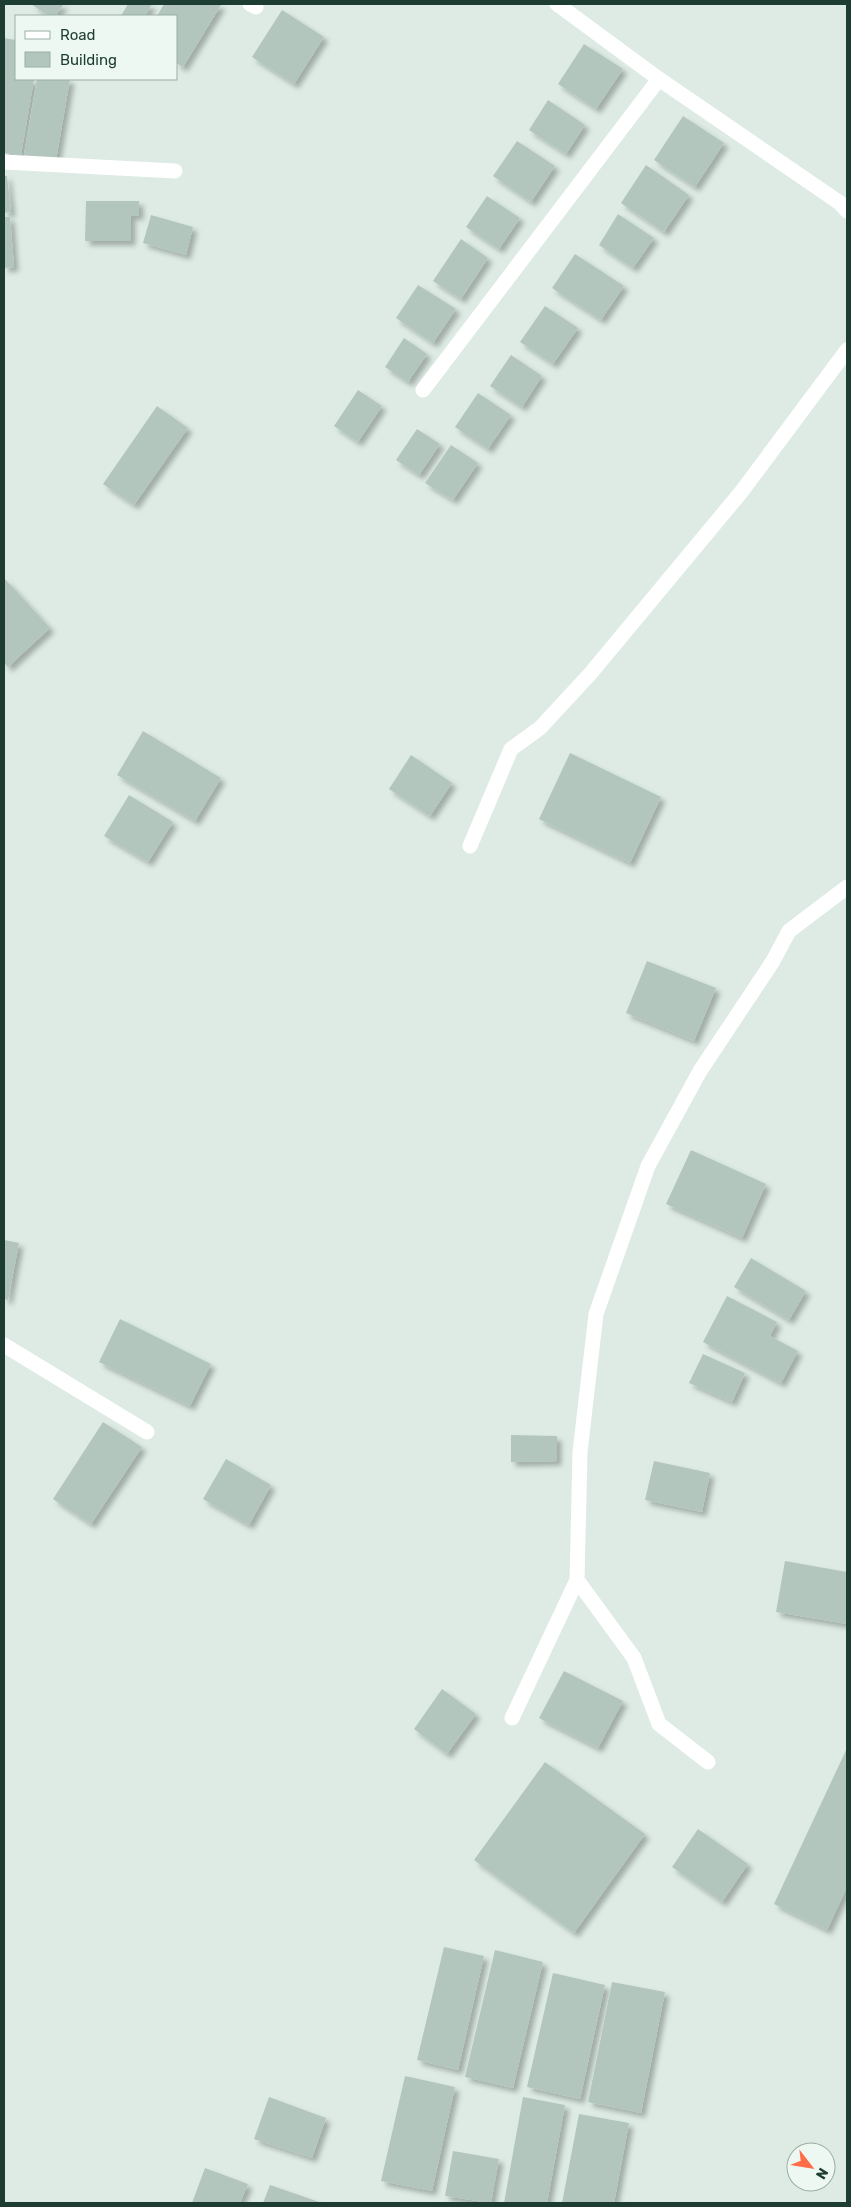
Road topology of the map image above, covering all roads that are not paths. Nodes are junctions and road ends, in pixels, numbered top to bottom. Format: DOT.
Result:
graph roads {
  1 [pos="558,4"];
  2 [pos="659,79"];
  3 [pos="4,162"];
  4 [pos="175,171"];
  5 [pos="847,211"];
  6 [pos="847,350"];
  7 [pos="423,390"];
  8 [pos="470,846"];
  9 [pos="847,887"];
  10 [pos="4,1345"];
  11 [pos="147,1432"];
  12 [pos="576,1580"];
  13 [pos="512,1718"];
  14 [pos="708,1762"];
  1 -- 2 [label="street"];
  2 -- 5 [label="street"];
  2 -- 7 [label="street"];
  3 -- 4 [label="street"];
  6 -- 8 [label="street"];
  9 -- 12 [label="street"];
  10 -- 11 [label="street"];
  12 -- 13 [label="street"];
  12 -- 14 [label="street"];
}
